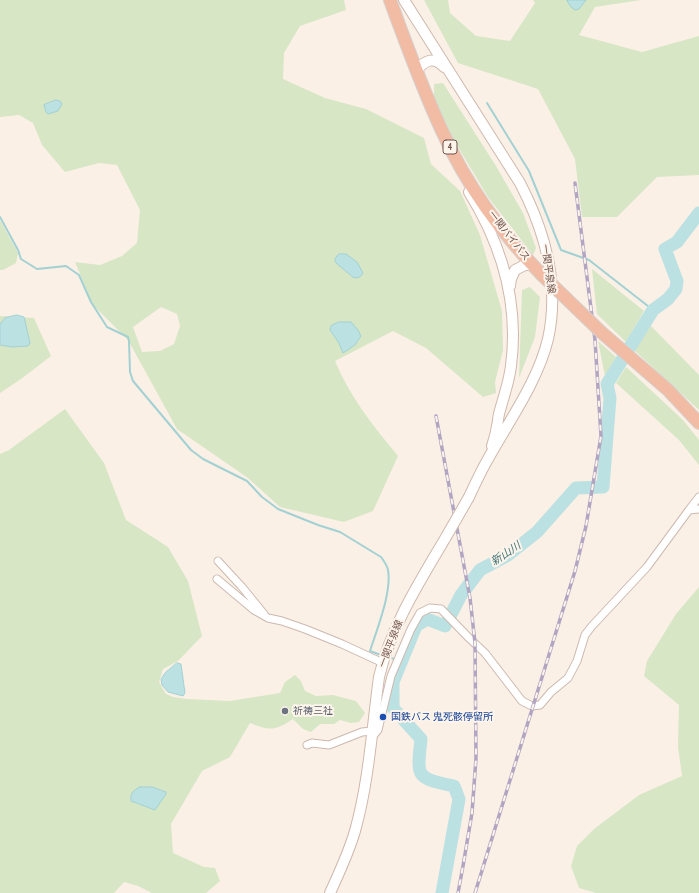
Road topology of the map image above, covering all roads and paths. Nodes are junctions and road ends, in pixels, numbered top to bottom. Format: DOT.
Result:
graph roads {
  1 [pos="390,0"];
  2 [pos="404,0"];
  3 [pos="446,68"];
  4 [pos="416,71"];
  5 [pos="442,131"];
  6 [pos="533,265"];
  7 [pos="510,292"];
  8 [pos="699,423"];
  9 [pos="488,458"];
  10 [pos="699,497"];
  11 [pos="699,509"];
  12 [pos="689,510"];
  13 [pos="218,561"];
  14 [pos="218,579"];
  15 [pos="268,618"];
  16 [pos="382,663"];
  17 [pos="372,735"];
  18 [pos="307,745"];
  19 [pos="330,893"];
  1 -- 4 [label="highway, 一関バイパス / 4"];
  2 -- 3 [label="main road, 一関平泉線"];
  3 -- 4 [label="main road"];
  3 -- 9 [label="main road, 一関平泉線"];
  4 -- 5 [label="highway, 一関バイパス / 4"];
  5 -- 6 [label="highway, 一関バイパス / 4"];
  5 -- 7 [label="main road, 一関平泉線"];
  6 -- 7 [label="main road, 一関平泉線"];
  6 -- 8 [label="highway, 一関バイパス / 4, bridge"];
  7 -- 9 [label="main road, 一関平泉線"];
  9 -- 16 [label="main road, 一関平泉線, bridge"];
  10 -- 12 [label="street"];
  11 -- 12 [label="street"];
  12 -- 17 [label="street"];
  13 -- 15 [label="street"];
  14 -- 15 [label="street"];
  15 -- 16 [label="street"];
  16 -- 17 [label="main road, 一関平泉線"];
  17 -- 18 [label="street"];
  17 -- 19 [label="main road, 一関平泉線"];
}
